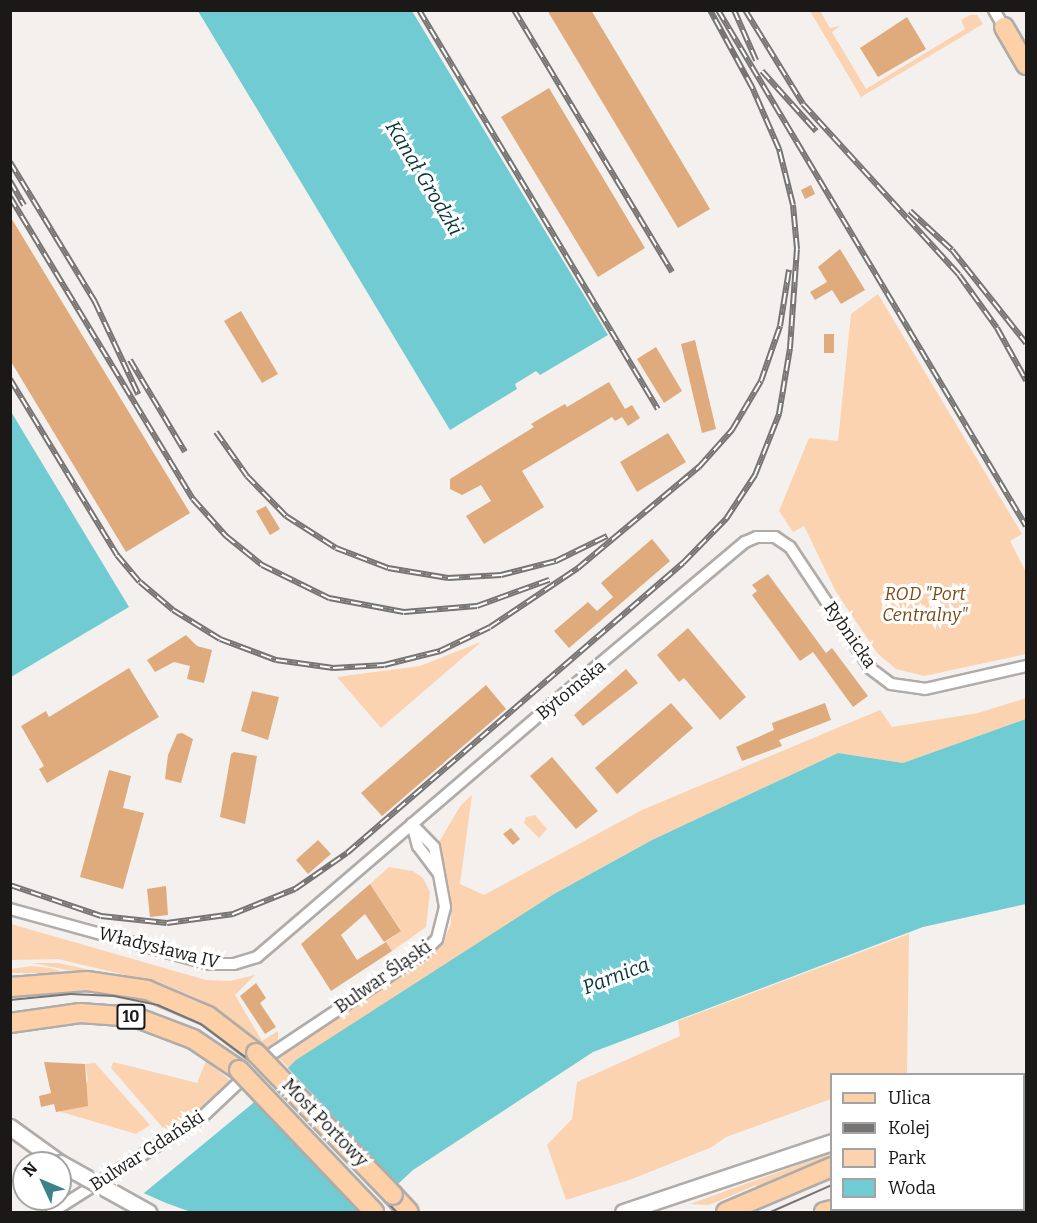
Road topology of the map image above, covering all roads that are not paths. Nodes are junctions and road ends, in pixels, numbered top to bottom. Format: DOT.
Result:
graph roads {
  1 [pos="994,10"];
  2 [pos="1004,27"];
  3 [pos="1026,52"];
  4 [pos="1026,65"];
  5 [pos="1026,78"];
  6 [pos="768,536"];
  7 [pos="1026,666"];
  8 [pos="412,824"];
  9 [pos="379,854"];
  10 [pos="10,909"];
  11 [pos="10,987"];
  12 [pos="10,1023"];
  13 [pos="264,1053"];
  14 [pos="238,1077"];
  15 [pos="10,1127"];
  16 [pos="830,1142"];
  17 [pos="43,1151"];
  18 [pos="830,1167"];
  19 [pos="72,1170"];
  20 [pos="52,1212"];
  21 [pos="148,1212"];
  22 [pos="375,1212"];
  23 [pos="409,1212"];
  24 [pos="623,1212"];
  25 [pos="726,1212"];
  1 -- 2 [label="street"];
  2 -- 3 [label="street"];
  2 -- 4 [label="main road"];
  2 -- 5 [label="street"];
  6 -- 7 [label="street, Rybnicka"];
  6 -- 8 [label="street, Bytomska"];
  8 -- 9 [label="street, Bytomska"];
  8 -- 13 [label="street, Bulwar Śląski"];
  9 -- 10 [label="street, Władysława IV"];
  11 -- 13 [label="main road, 10"];
  12 -- 14 [label="main road, 10"];
  13 -- 23 [label="main road, Most Portowy / 10, bridge"];
  14 -- 20 [label="street, Bulwar Gdański"];
  14 -- 22 [label="main road, Most Portowy / 10, bridge"];
  15 -- 17 [label="main road"];
  16 -- 24 [label="main road"];
  18 -- 25 [label="main road"];
  19 -- 21 [label="main road, bridge"];
}
